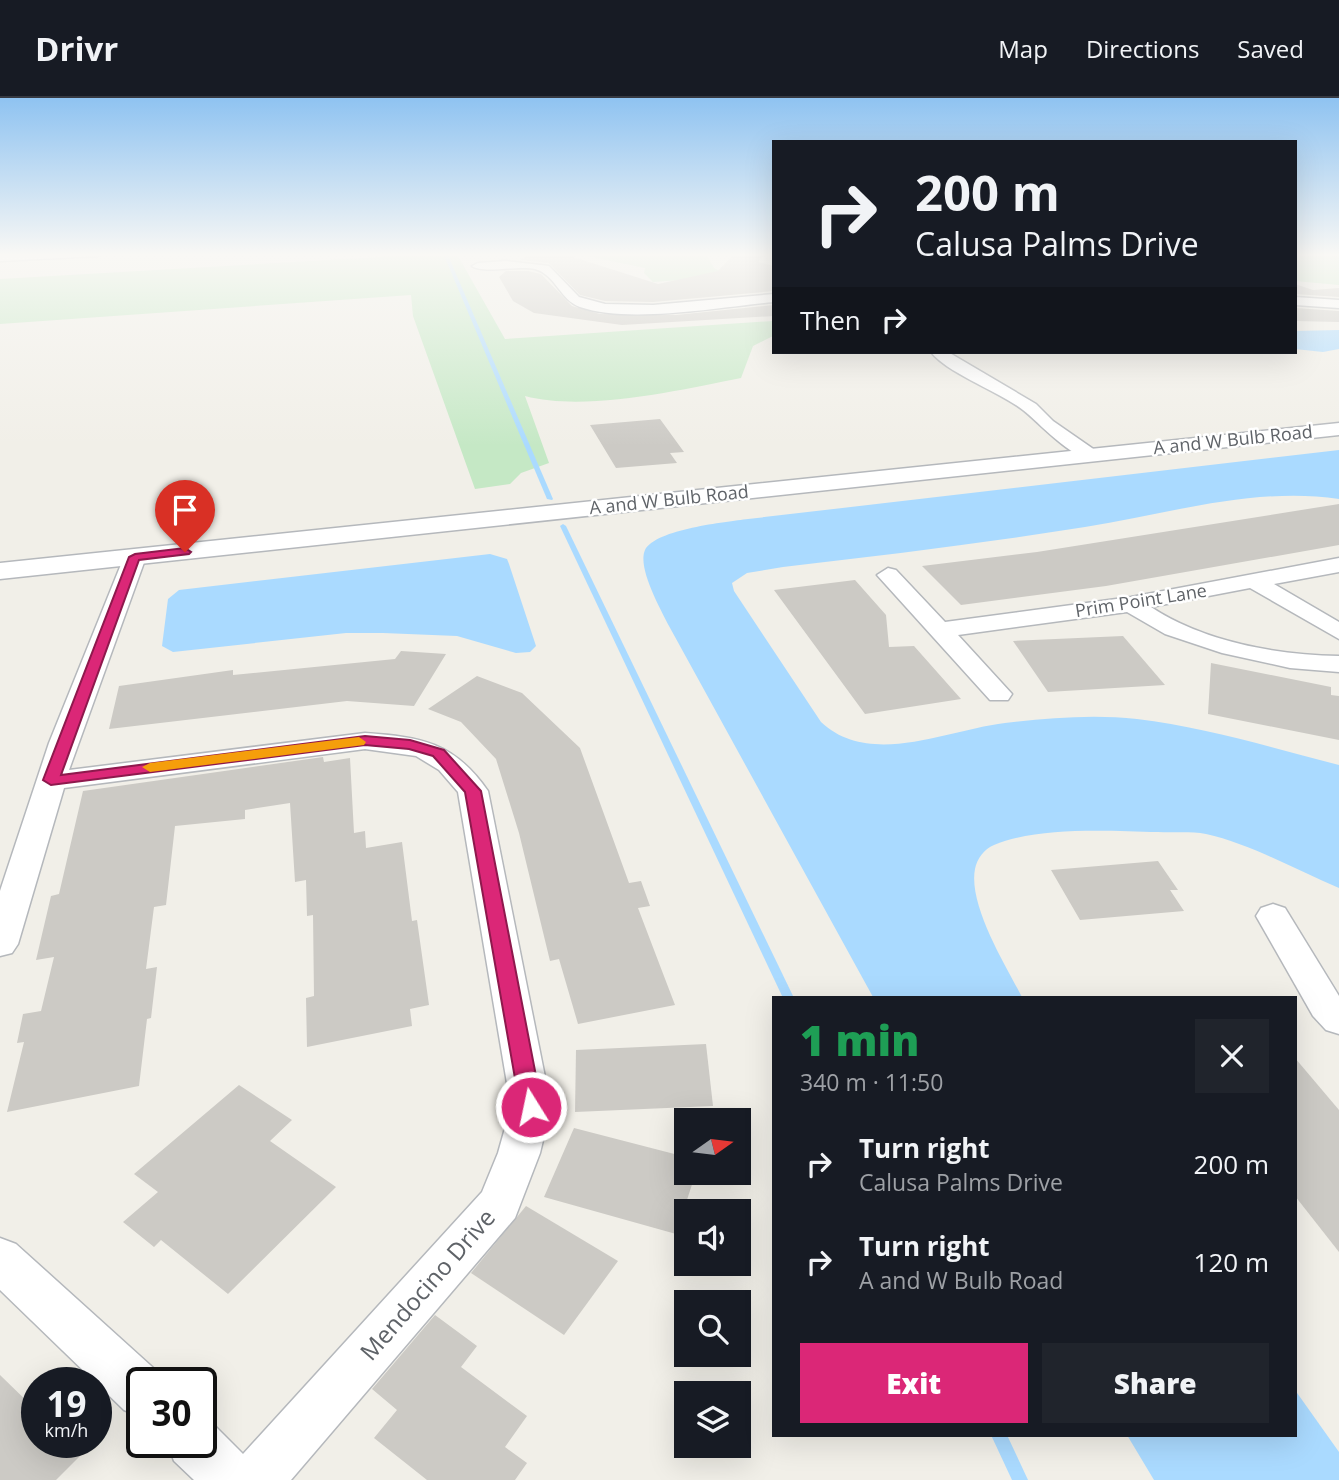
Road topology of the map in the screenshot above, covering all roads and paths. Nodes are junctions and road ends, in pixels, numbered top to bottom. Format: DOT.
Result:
graph roads {
  1 [pos="941,354"];
  2 [pos="1339,429"];
  3 [pos="1093,456"];
  4 [pos="135,557"];
  5 [pos="1339,565"];
  6 [pos="0,571"];
  7 [pos="888,575"];
  8 [pos="1255,582"];
  9 [pos="1131,604"];
  10 [pos="941,630"];
  11 [pos="1339,632"];
  12 [pos="1339,664"];
  13 [pos="999,694"];
  14 [pos="51,780"];
  15 [pos="1273,916"];
  16 [pos="0,944"];
  17 [pos="1339,1020"];
  18 [pos="0,1259"];
  19 [pos="126,1377"];
  20 [pos="209,1458"];
  21 [pos="232,1480"];
  22 [pos="256,1480"];
  1 -- 3 [label="street"];
  2 -- 3 [label="street, A and W Bulb Road"];
  3 -- 4 [label="street, A and W Bulb Road"];
  4 -- 6 [label="street, A and W Bulb Road"];
  4 -- 14 [label="street"];
  5 -- 8 [label="street, Prim Point Lane"];
  7 -- 10 [label="street"];
  8 -- 9 [label="street, Prim Point Lane"];
  8 -- 11 [label="street"];
  9 -- 10 [label="street, Prim Point Lane"];
  9 -- 12 [label="street"];
  10 -- 13 [label="street"];
  14 -- 16 [label="street"];
  14 -- 22 [label="street, Mendocino Drive"];
  15 -- 17 [label="street"];
  18 -- 19 [label="street"];
  20 -- 21 [label="street"];
}
